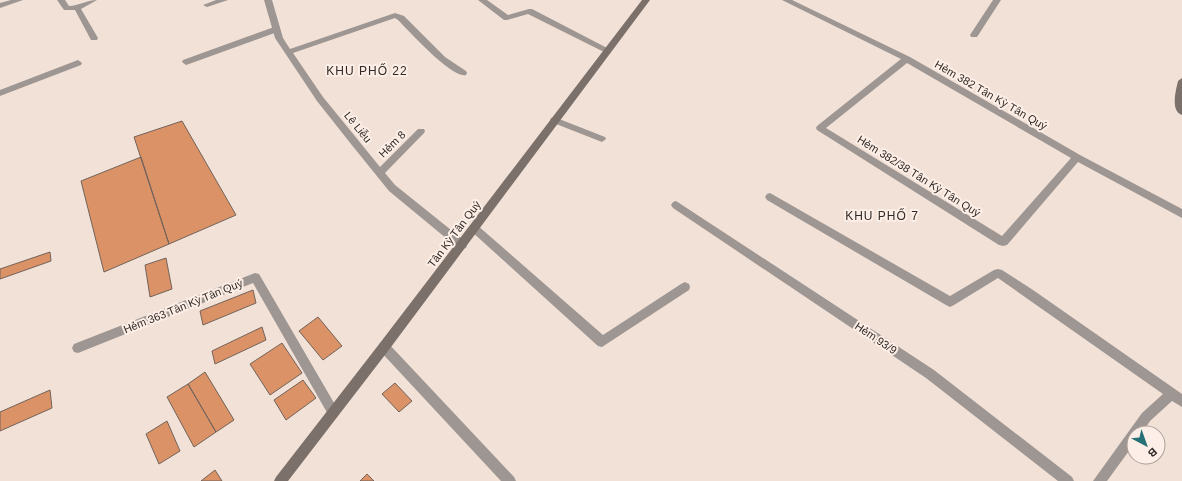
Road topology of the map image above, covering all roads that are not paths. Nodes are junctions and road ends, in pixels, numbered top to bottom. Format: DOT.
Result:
graph roads {
  1 [pos="18,0"];
  2 [pos="62,0"];
  3 [pos="93,0"];
  4 [pos="224,0"];
  5 [pos="268,0"];
  6 [pos="482,0"];
  7 [pos="646,0"];
  8 [pos="786,0"];
  9 [pos="996,0"];
  10 [pos="207,5"];
  11 [pos="0,6"];
  12 [pos="77,8"];
  13 [pos="277,29"];
  14 [pos="974,35"];
  15 [pos="94,38"];
  16 [pos="607,50"];
  17 [pos="289,52"];
  18 [pos="907,59"];
  19 [pos="186,62"];
  20 [pos="78,63"];
  21 [pos="463,73"];
  22 [pos="1182,81"];
  23 [pos="0,93"];
  24 [pos="1182,112"];
  25 [pos="554,120"];
  26 [pos="421,131"];
  27 [pos="602,139"];
  28 [pos="1077,157"];
  29 [pos="380,173"];
  30 [pos="770,197"];
  31 [pos="676,205"];
  32 [pos="1182,214"];
  33 [pos="474,228"];
  34 [pos="462,244"];
  35 [pos="685,286"];
  36 [pos="384,347"];
  37 [pos="78,348"];
  38 [pos="1177,398"];
  39 [pos="333,412"];
  40 [pos="1140,425"];
  41 [pos="1126,444"];
  42 [pos="280,481"];
  43 [pos="510,481"];
  44 [pos="1068,481"];
  45 [pos="1099,481"];
  1 -- 11 [label="street"];
  2 -- 12 [label="street"];
  3 -- 12 [label="street"];
  4 -- 10 [label="street"];
  5 -- 13 [label="street, Lê Liễu"];
  6 -- 16 [label="street"];
  7 -- 16 [label="main road, Tân Kỳ Tân Quý"];
  8 -- 18 [label="street, Hẻm 382 Tân Kỳ Tân Quý"];
  9 -- 14 [label="street"];
  12 -- 15 [label="street"];
  13 -- 17 [label="street, Lê Liễu"];
  13 -- 19 [label="street"];
  16 -- 25 [label="main road, Tân Kỳ Tân Quý"];
  17 -- 21 [label="street"];
  17 -- 29 [label="street, Lê Liễu"];
  18 -- 28 [label="street, Hẻm 382 Tân Kỳ Tân Quý"];
  18 -- 28 [label="street, Hẻm 382/38 Tân Kỳ Tân Quý"];
  20 -- 23 [label="street"];
  22 -- 24 [label="main road"];
  25 -- 27 [label="street"];
  25 -- 33 [label="main road, Tân Kỳ Tân Quý"];
  26 -- 29 [label="street, Hẻm 8"];
  28 -- 32 [label="street, Hẻm 382 Tân Kỳ Tân Quý"];
  29 -- 34 [label="street, Lê Liễu"];
  30 -- 38 [label="street"];
  31 -- 44 [label="street, Hẻm 93/9"];
  33 -- 34 [label="main road, Tân Kỳ Tân Quý"];
  33 -- 35 [label="street"];
  34 -- 36 [label="main road, Tân Kỳ Tân Quý"];
  36 -- 39 [label="main road, Tân Kỳ Tân Quý"];
  36 -- 43 [label="street"];
  37 -- 39 [label="street, Hẻm 363 Tân Kỳ Tân Quý"];
  38 -- 40 [label="street"];
  39 -- 42 [label="main road, Tân Kỳ Tân Quý"];
  41 -- 45 [label="street"];
}
